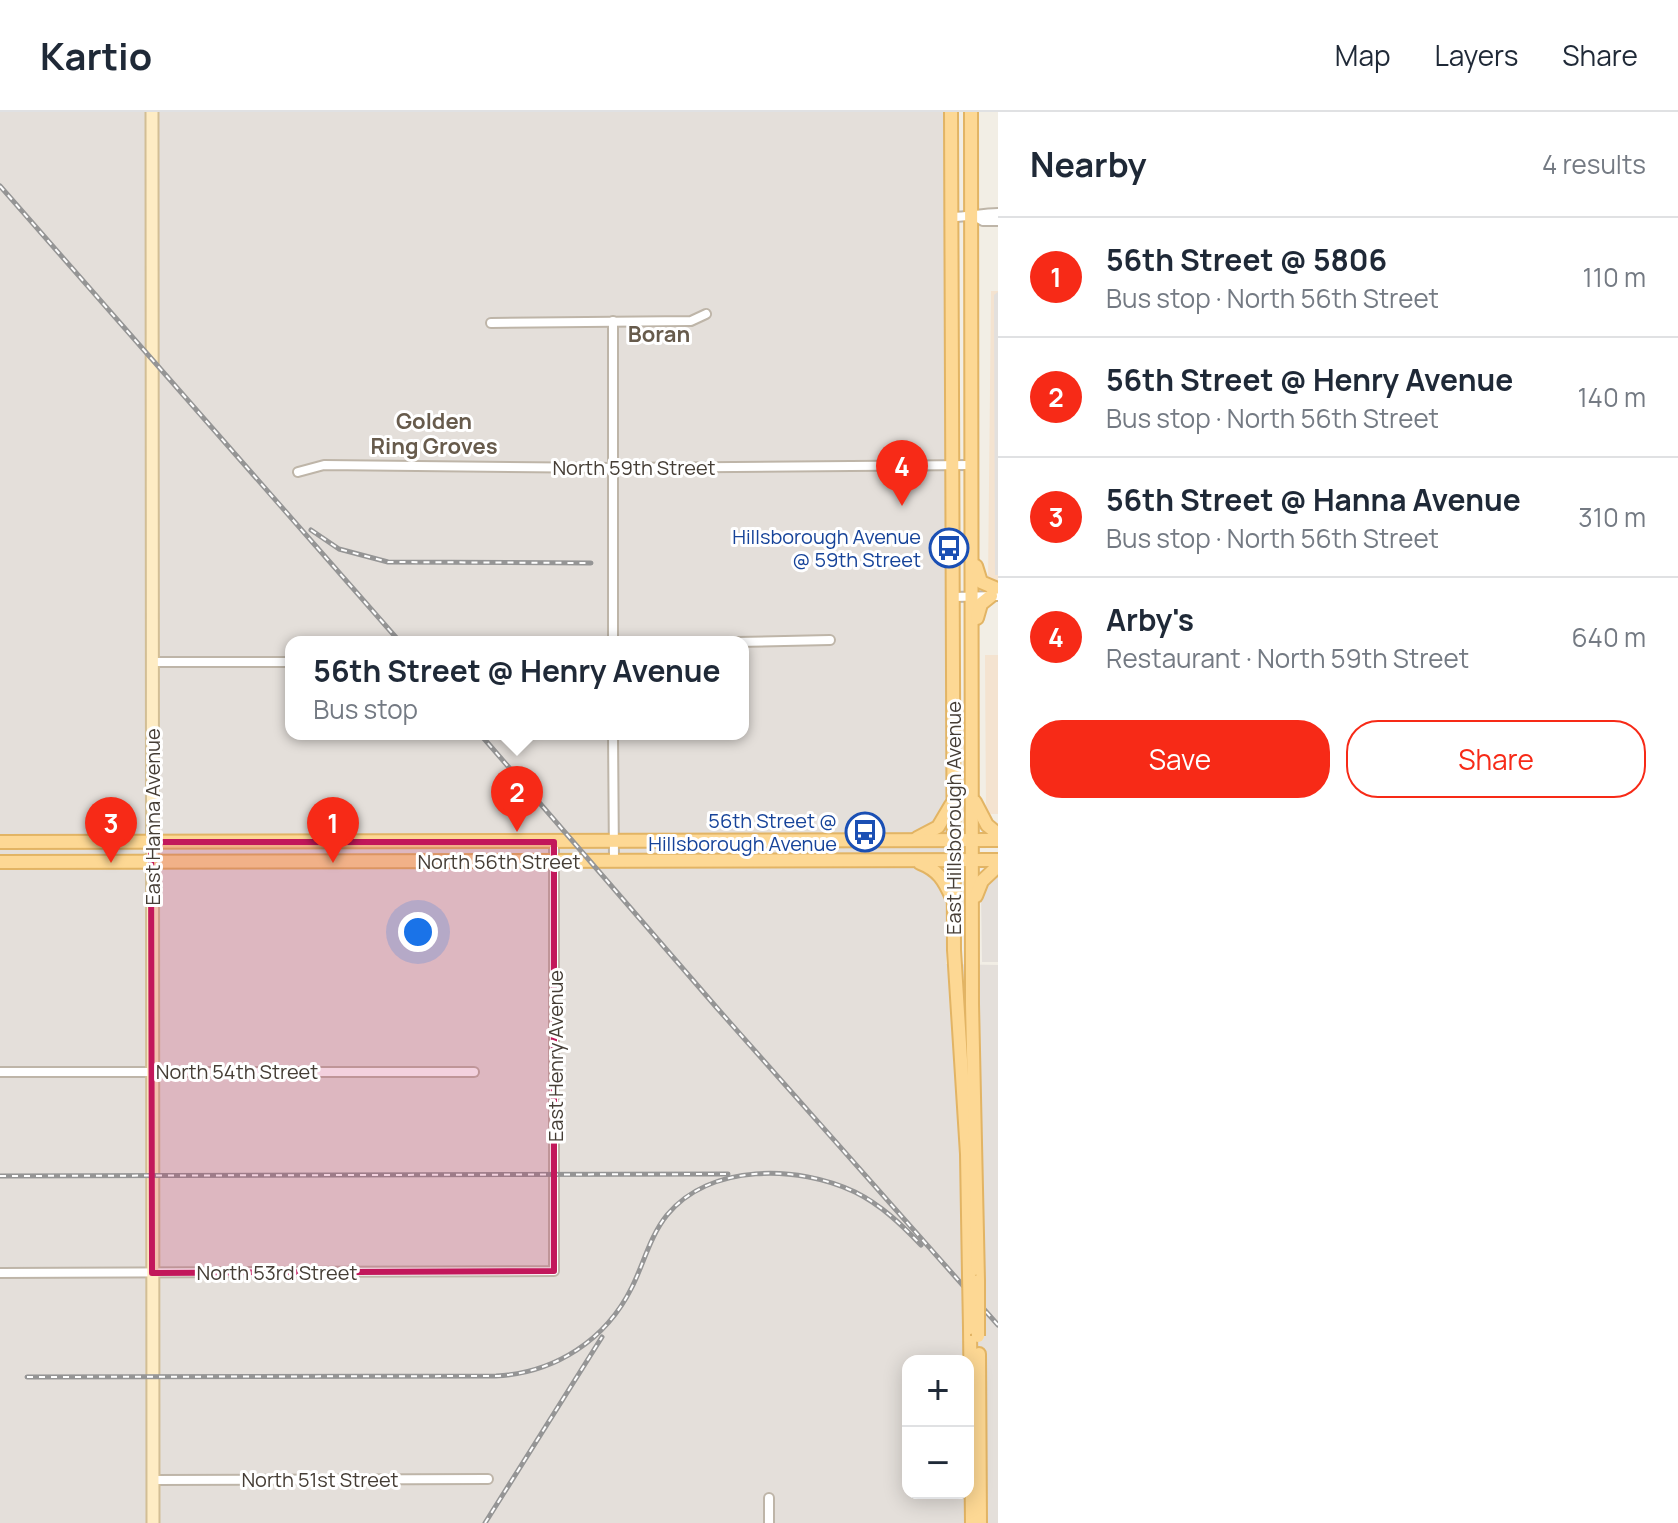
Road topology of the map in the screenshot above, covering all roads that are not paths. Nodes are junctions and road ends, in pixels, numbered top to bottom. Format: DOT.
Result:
graph roads {
  1 [pos="152,112"];
  2 [pos="951,112"];
  3 [pos="971,112"];
  4 [pos="998,213"];
  5 [pos="952,217"];
  6 [pos="974,217"];
  7 [pos="998,221"];
  8 [pos="706,314"];
  9 [pos="613,321"];
  10 [pos="491,323"];
  11 [pos="971,465"];
  12 [pos="952,466"];
  13 [pos="614,468"];
  14 [pos="298,472"];
  15 [pos="972,547"];
  16 [pos="953,592"];
  17 [pos="972,592"];
  18 [pos="996,592"];
  19 [pos="613,636"];
  20 [pos="830,640"];
  21 [pos="749,642"];
  22 [pos="972,649"];
  23 [pos="152,662"];
  24 [pos="285,662"];
  25 [pos="613,740"];
  26 [pos="973,796"];
  27 [pos="953,798"];
  28 [pos="998,837"];
  29 [pos="911,840"];
  30 [pos="953,840"];
  31 [pos="973,840"];
  32 [pos="613,841"];
  33 [pos="0,842"];
  34 [pos="151,842"];
  35 [pos="352,842"];
  36 [pos="554,842"];
  37 [pos="614,860"];
  38 [pos="913,860"];
  39 [pos="954,860"];
  40 [pos="973,860"];
  41 [pos="998,860"];
  42 [pos="352,861"];
  43 [pos="554,861"];
  44 [pos="0,862"];
  45 [pos="151,862"];
  46 [pos="998,866"];
  47 [pos="954,901"];
  48 [pos="973,902"];
  49 [pos="151,1071"];
  50 [pos="0,1072"];
  51 [pos="474,1072"];
  52 [pos="554,1271"];
  53 [pos="0,1273"];
  54 [pos="152,1273"];
  55 [pos="974,1278"];
  56 [pos="974,1332"];
  57 [pos="488,1479"];
  58 [pos="153,1480"];
  59 [pos="769,1498"];
  60 [pos="153,1523"];
  61 [pos="769,1523"];
  62 [pos="972,1523"];
  63 [pos="980,1523"];
  1 -- 23 [label="street, East Hanna Avenue"];
  2 -- 5 [label="main road, East Hillsborough Avenue"];
  3 -- 6 [label="main road, East Hillsborough Avenue"];
  4 -- 6 [label="street"];
  5 -- 6 [label="street"];
  5 -- 12 [label="main road, East Hillsborough Avenue"];
  6 -- 7 [label="street"];
  6 -- 11 [label="main road, East Hillsborough Avenue"];
  8 -- 9 [label="street"];
  9 -- 10 [label="street"];
  9 -- 13 [label="street"];
  11 -- 12 [label="street, North 59th Street"];
  11 -- 15 [label="main road, East Hillsborough Avenue"];
  12 -- 13 [label="street, North 59th Street"];
  12 -- 16 [label="main road, East Hillsborough Avenue"];
  13 -- 14 [label="street, North 59th Street"];
  13 -- 19 [label="street"];
  15 -- 17 [label="main road, East Hillsborough Avenue"];
  15 -- 18 [label="main road"];
  16 -- 17 [label="street"];
  16 -- 27 [label="main road, East Hillsborough Avenue"];
  17 -- 18 [label="street"];
  17 -- 22 [label="main road, East Hillsborough Avenue"];
  18 -- 22 [label="main road"];
  20 -- 21 [label="street"];
  22 -- 26 [label="main road, East Hillsborough Avenue"];
  23 -- 24 [label="street"];
  23 -- 34 [label="street, East Hanna Avenue"];
  25 -- 32 [label="street"];
  26 -- 28 [label="main road"];
  26 -- 31 [label="main road, East Hillsborough Avenue"];
  27 -- 29 [label="main road"];
  27 -- 30 [label="main road, East Hillsborough Avenue"];
  28 -- 31 [label="main road, North 56th Street"];
  29 -- 30 [label="main road, North 56th Street"];
  29 -- 32 [label="main road, North 56th Street"];
  30 -- 31 [label="main road, North 56th Street"];
  30 -- 39 [label="main road, East Hillsborough Avenue"];
  31 -- 40 [label="main road, East Hillsborough Avenue"];
  32 -- 36 [label="main road, North 56th Street"];
  32 -- 37 [label="street"];
  33 -- 34 [label="main road, North 56th Street"];
  34 -- 35 [label="main road, North 56th Street"];
  34 -- 45 [label="street, East Hanna Avenue"];
  35 -- 36 [label="main road, North 56th Street"];
  35 -- 42 [label="main road"];
  36 -- 43 [label="street, East Henry Avenue"];
  37 -- 38 [label="main road, North 56th Street"];
  37 -- 43 [label="main road, North 56th Street"];
  38 -- 39 [label="main road, North 56th Street"];
  38 -- 47 [label="main road"];
  39 -- 40 [label="main road, North 56th Street"];
  39 -- 47 [label="main road, East Hillsborough Avenue"];
  40 -- 41 [label="main road, North 56th Street"];
  40 -- 48 [label="main road, East Hillsborough Avenue"];
  42 -- 43 [label="main road, North 56th Street"];
  42 -- 45 [label="main road, North 56th Street"];
  43 -- 52 [label="street, East Henry Avenue"];
  44 -- 45 [label="main road, North 56th Street"];
  45 -- 49 [label="street, East Hanna Avenue"];
  46 -- 48 [label="main road"];
  47 -- 55 [label="main road, East Hillsborough Avenue"];
  48 -- 55 [label="main road, East Hillsborough Avenue"];
  49 -- 50 [label="street, North 54th Street"];
  49 -- 51 [label="street, North 54th Street"];
  49 -- 54 [label="street, East Hanna Avenue"];
  52 -- 54 [label="street, North 53rd Street"];
  53 -- 54 [label="street, North 53rd Street"];
  54 -- 58 [label="street, East Hanna Avenue"];
  55 -- 56 [label="main road, East Hillsborough Avenue, bridge"];
  56 -- 62 [label="main road, East Hillsborough Avenue"];
  56 -- 63 [label="main road, East Hillsborough Avenue"];
  57 -- 58 [label="street, North 51st Street"];
  58 -- 60 [label="street, East Hanna Avenue"];
  59 -- 61 [label="street"];
}
